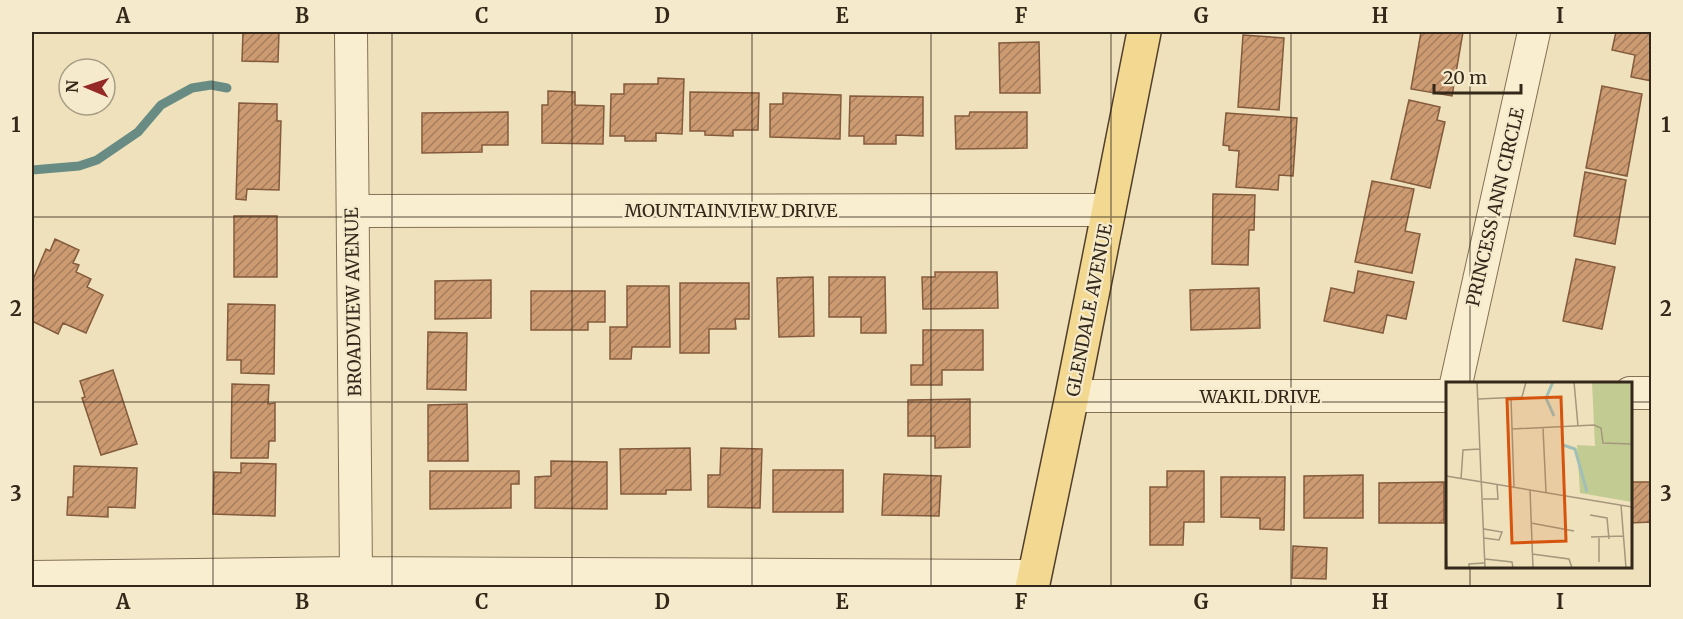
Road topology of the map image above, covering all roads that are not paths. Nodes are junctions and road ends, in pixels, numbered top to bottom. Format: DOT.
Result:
graph roads {
  1 [pos="351,32"];
  2 [pos="1144,32"];
  3 [pos="1534,32"];
  4 [pos="1108,210"];
  5 [pos="353,211"];
  6 [pos="1456,382"];
  7 [pos="1632,393"];
  8 [pos="1652,393"];
  9 [pos="1072,396"];
  10 [pos="1446,396"];
  11 [pos="356,573"];
  12 [pos="32,577"];
  13 [pos="1033,582"];
  1 -- 5 [label="street, BROADVIEW AVENUE"];
  2 -- 4 [label="main road, GLENDALE AVENUE"];
  3 -- 6 [label="street, PRINCESS ANN CIRCLE"];
  4 -- 5 [label="street, MOUNTAINVIEW DRIVE"];
  4 -- 9 [label="main road, GLENDALE AVENUE"];
  5 -- 11 [label="street, BROADVIEW AVENUE"];
  7 -- 8 [label="street"];
  9 -- 10 [label="street, WAKIL DRIVE"];
  9 -- 13 [label="main road, GLENDALE AVENUE"];
  11 -- 12 [label="street"];
  11 -- 13 [label="street"];
}
